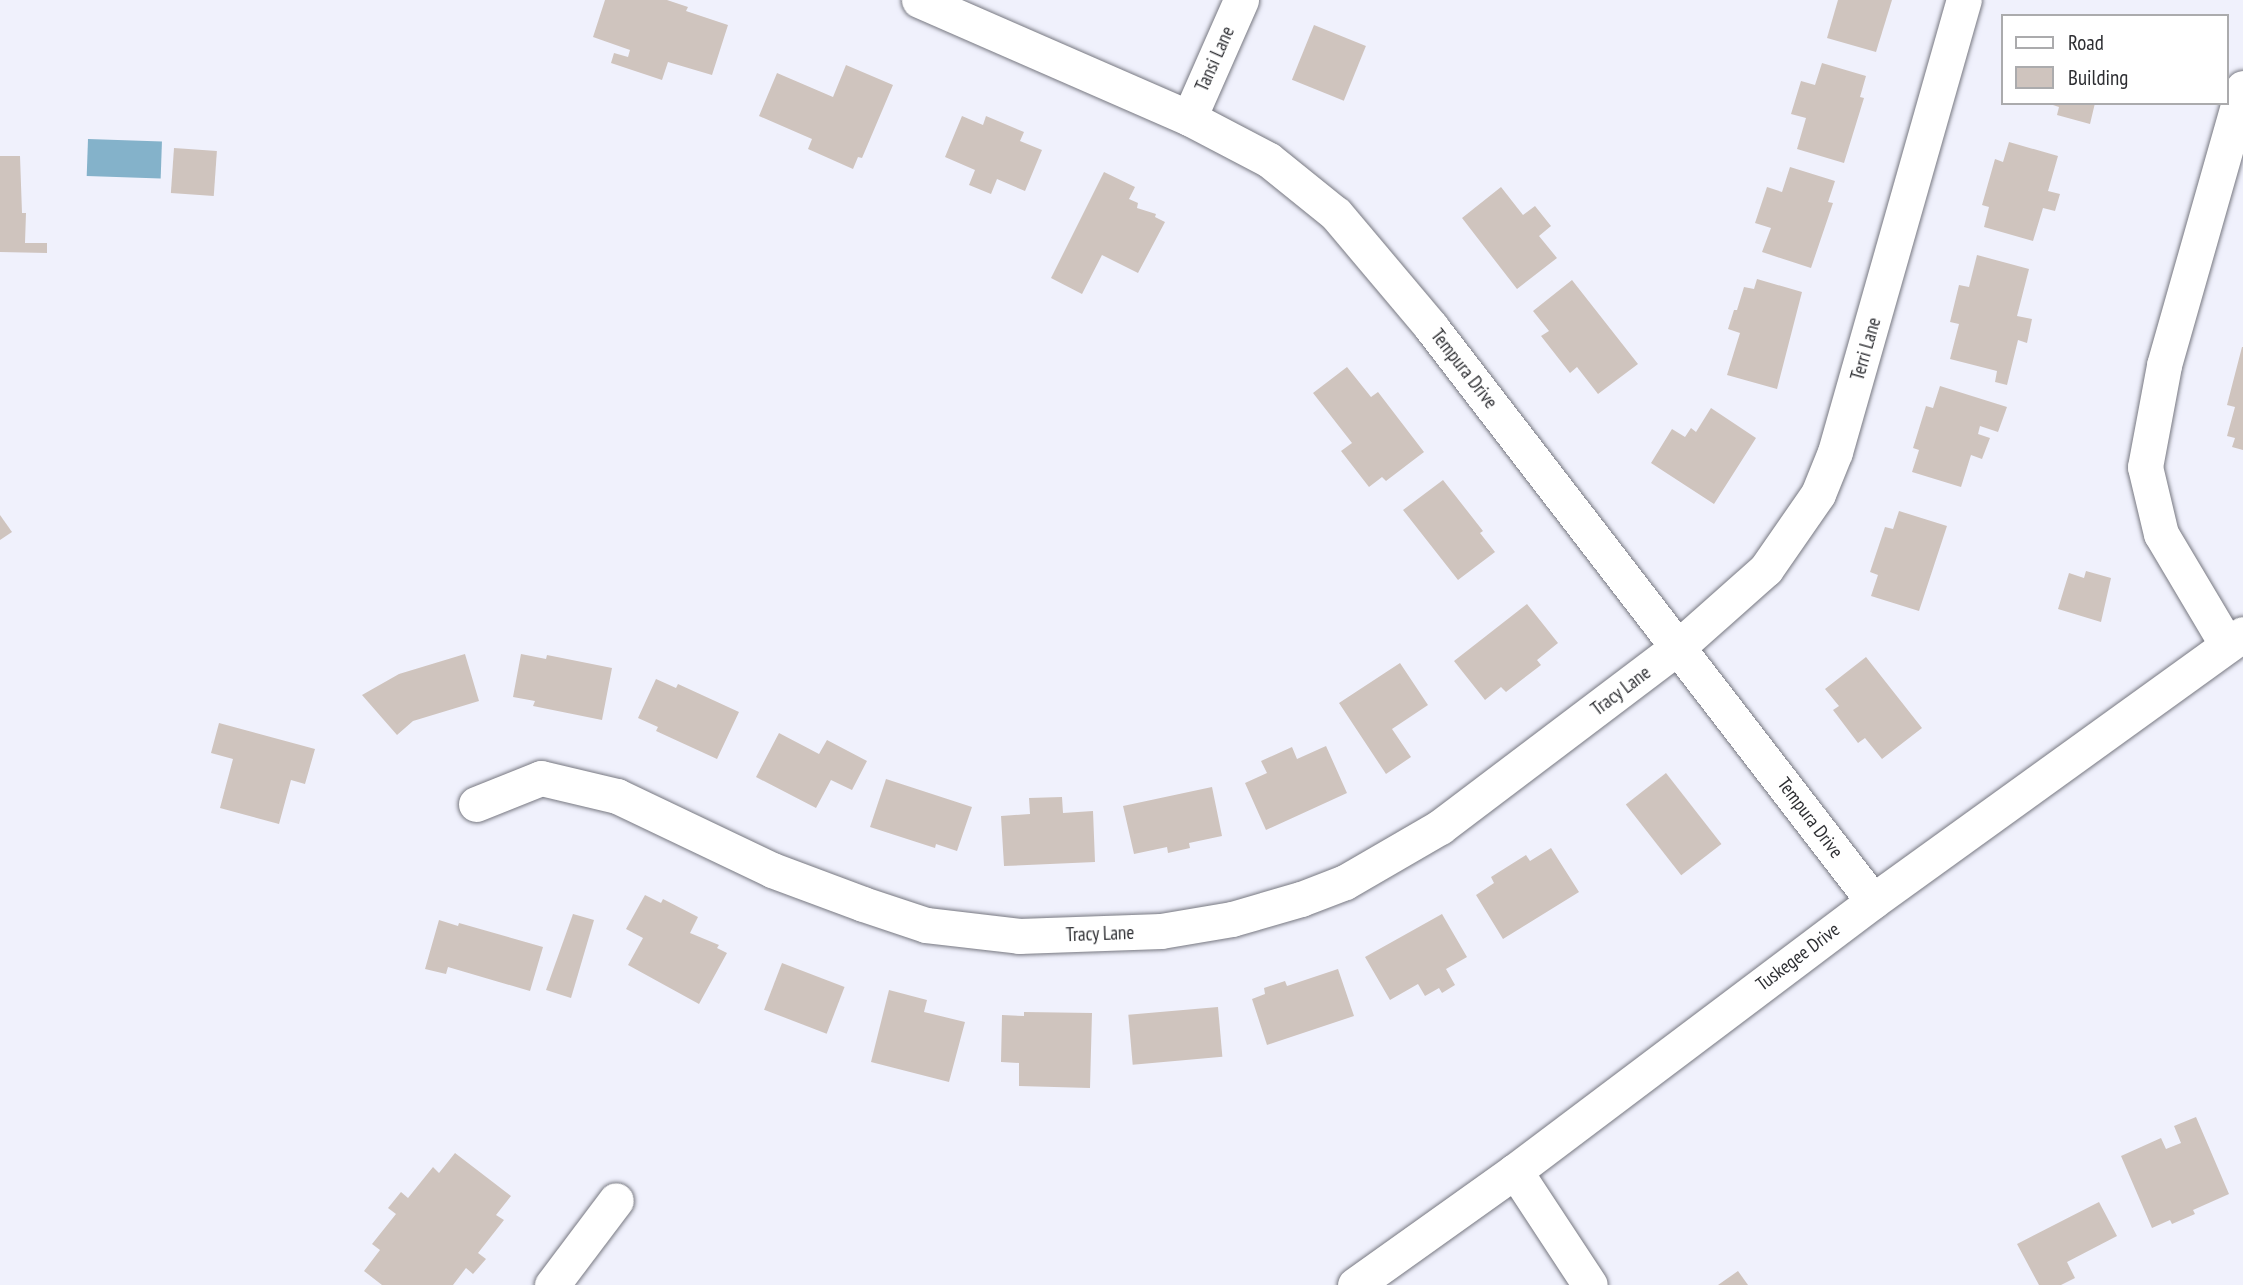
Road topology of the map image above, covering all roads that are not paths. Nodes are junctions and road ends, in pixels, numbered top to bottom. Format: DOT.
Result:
graph roads {
  1 [pos="919,0"];
  2 [pos="1241,0"];
  3 [pos="1964,0"];
  4 [pos="2243,88"];
  5 [pos="1189,118"];
  6 [pos="2235,639"];
  7 [pos="1677,648"];
  8 [pos="476,804"];
  9 [pos="1873,901"];
  10 [pos="1514,1171"];
  11 [pos="616,1200"];
  12 [pos="552,1285"];
  13 [pos="1356,1285"];
  14 [pos="1590,1285"];
  1 -- 5 [label="street, Tempura Drive"];
  2 -- 5 [label="street, Tansi Lane"];
  3 -- 7 [label="street, Terri Lane"];
  4 -- 6 [label="street"];
  5 -- 7 [label="street, Tempura Drive"];
  6 -- 9 [label="street, Tuskegee Drive"];
  7 -- 8 [label="street, Tracy Lane"];
  7 -- 9 [label="street, Tempura Drive"];
  9 -- 10 [label="street, Tuskegee Drive"];
  10 -- 13 [label="street, Tuskegee Drive"];
  10 -- 14 [label="street"];
  11 -- 12 [label="street"];
}
